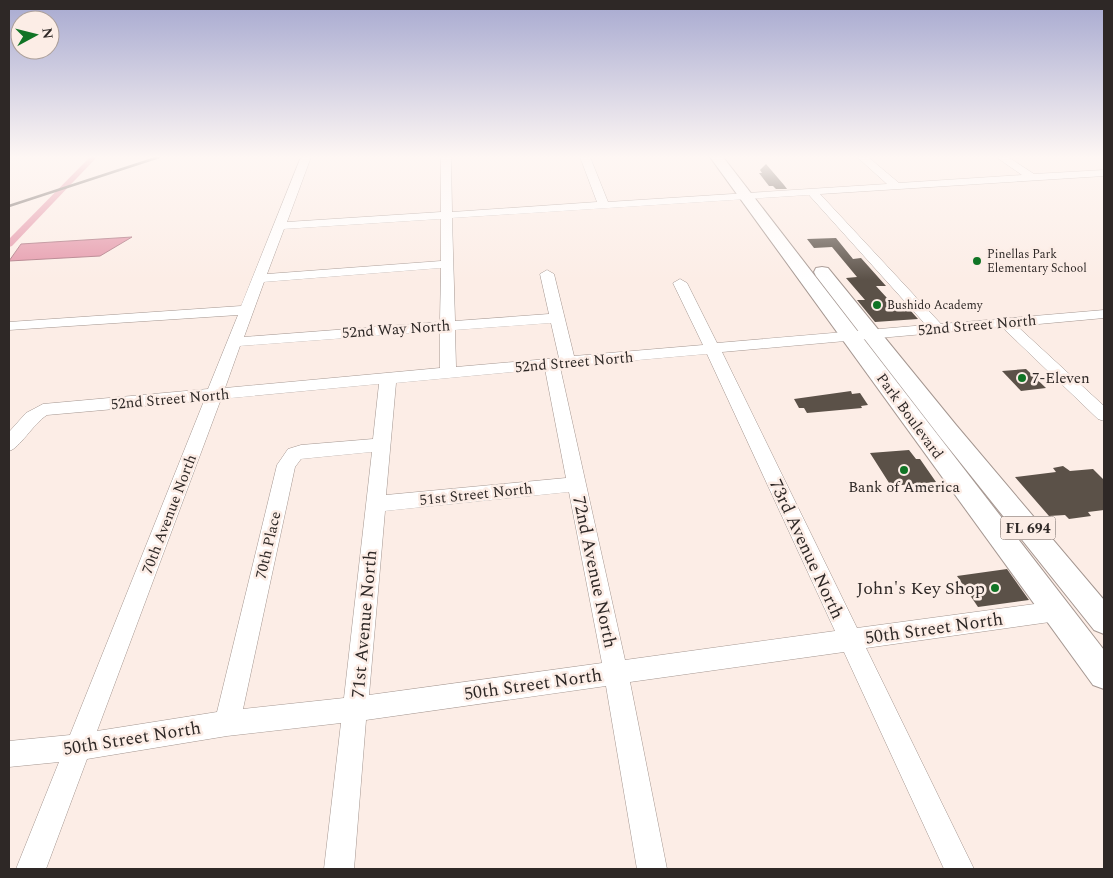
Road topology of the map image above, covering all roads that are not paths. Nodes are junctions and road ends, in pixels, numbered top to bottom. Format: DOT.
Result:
graph roads {
  1 [pos="291,198"];
  2 [pos="447,198"];
  3 [pos="601,198"];
  4 [pos="709,198"];
  5 [pos="755,198"];
  6 [pos="817,198"];
  7 [pos="604,205"];
  8 [pos="447,215"];
  9 [pos="280,226"];
  10 [pos="446,264"];
  11 [pos="547,274"];
  12 [pos="260,278"];
  13 [pos="680,283"];
  14 [pos="248,310"];
  15 [pos="1104,314"];
  16 [pos="557,318"];
  17 [pos="1006,323"];
  18 [pos="448,325"];
  19 [pos="9,326"];
  20 [pos="938,329"];
  21 [pos="861,335"];
  22 [pos="236,342"];
  23 [pos="713,350"];
  24 [pos="560,364"];
  25 [pos="448,374"];
  26 [pos="388,379"];
  27 [pos="215,395"];
  28 [pos="1104,415"];
  29 [pos="381,444"];
  30 [pos="9,445"];
  31 [pos="576,484"];
  32 [pos="969,495"];
  33 [pos="375,504"];
  34 [pos="1100,611"];
  35 [pos="1057,612"];
  36 [pos="850,640"];
  37 [pos="1084,647"];
  38 [pos="616,672"];
  39 [pos="1104,674"];
  40 [pos="356,709"];
  41 [pos="227,723"];
  42 [pos="79,746"];
  43 [pos="9,754"];
  44 [pos="31,869"];
  45 [pos="339,869"];
  46 [pos="652,869"];
  47 [pos="959,869"];
  1 -- 9 [label="street, 70th Avenue North"];
  2 -- 8 [label="street"];
  3 -- 7 [label="street"];
  4 -- 7 [label="street"];
  5 -- 21 [label="main road, Park Boulevard / FL 694"];
  6 -- 20 [label="street"];
  7 -- 8 [label="street"];
  8 -- 9 [label="street"];
  8 -- 10 [label="street"];
  9 -- 12 [label="street, 70th Avenue North"];
  10 -- 12 [label="street"];
  10 -- 18 [label="street"];
  11 -- 16 [label="street, 72nd Avenue North"];
  12 -- 14 [label="street, 70th Avenue North"];
  13 -- 23 [label="street, 73rd Avenue North"];
  14 -- 19 [label="street"];
  14 -- 22 [label="street, 70th Avenue North"];
  15 -- 17 [label="street, 52nd Street North"];
  16 -- 18 [label="street, 52nd Way North"];
  16 -- 24 [label="street, 72nd Avenue North"];
  17 -- 20 [label="street, 52nd Street North"];
  17 -- 28 [label="street"];
  18 -- 22 [label="street, 52nd Way North"];
  18 -- 25 [label="street"];
  20 -- 21 [label="street, 52nd Street North"];
  21 -- 23 [label="street, 52nd Street North"];
  21 -- 32 [label="main road, Park Boulevard / FL 694"];
  21 -- 34 [label="main road, Park Boulevard / FL 694"];
  22 -- 27 [label="street, 70th Avenue North"];
  23 -- 24 [label="street, 52nd Street North"];
  23 -- 36 [label="street, 73rd Avenue North"];
  24 -- 25 [label="street, 52nd Street North"];
  24 -- 31 [label="street, 72nd Avenue North"];
  25 -- 26 [label="street, 52nd Street North"];
  26 -- 27 [label="street, 52nd Street North"];
  26 -- 29 [label="street, 71st Avenue North"];
  27 -- 30 [label="street, 52nd Street North"];
  27 -- 42 [label="street, 70th Avenue North"];
  29 -- 33 [label="street, 71st Avenue North"];
  29 -- 41 [label="street, 70th Place"];
  31 -- 33 [label="street, 51st Street North"];
  31 -- 38 [label="street, 72nd Avenue North"];
  32 -- 34 [label="main road"];
  32 -- 35 [label="main road, Park Boulevard / FL 694"];
  33 -- 40 [label="street, 71st Avenue North"];
  34 -- 37 [label="main road"];
  35 -- 36 [label="street, 50th Street North"];
  35 -- 37 [label="main road, Park Boulevard / FL 694"];
  36 -- 38 [label="street, 50th Street North"];
  36 -- 47 [label="street, 73rd Avenue North"];
  37 -- 39 [label="main road, Park Boulevard / FL 694"];
  38 -- 40 [label="street, 50th Street North"];
  38 -- 46 [label="street, 72nd Avenue North"];
  40 -- 41 [label="street, 50th Street North"];
  40 -- 45 [label="street, 71st Avenue North"];
  41 -- 42 [label="street, 50th Street North"];
  42 -- 43 [label="street, 50th Street North"];
  42 -- 44 [label="street, 70th Avenue North"];
}
